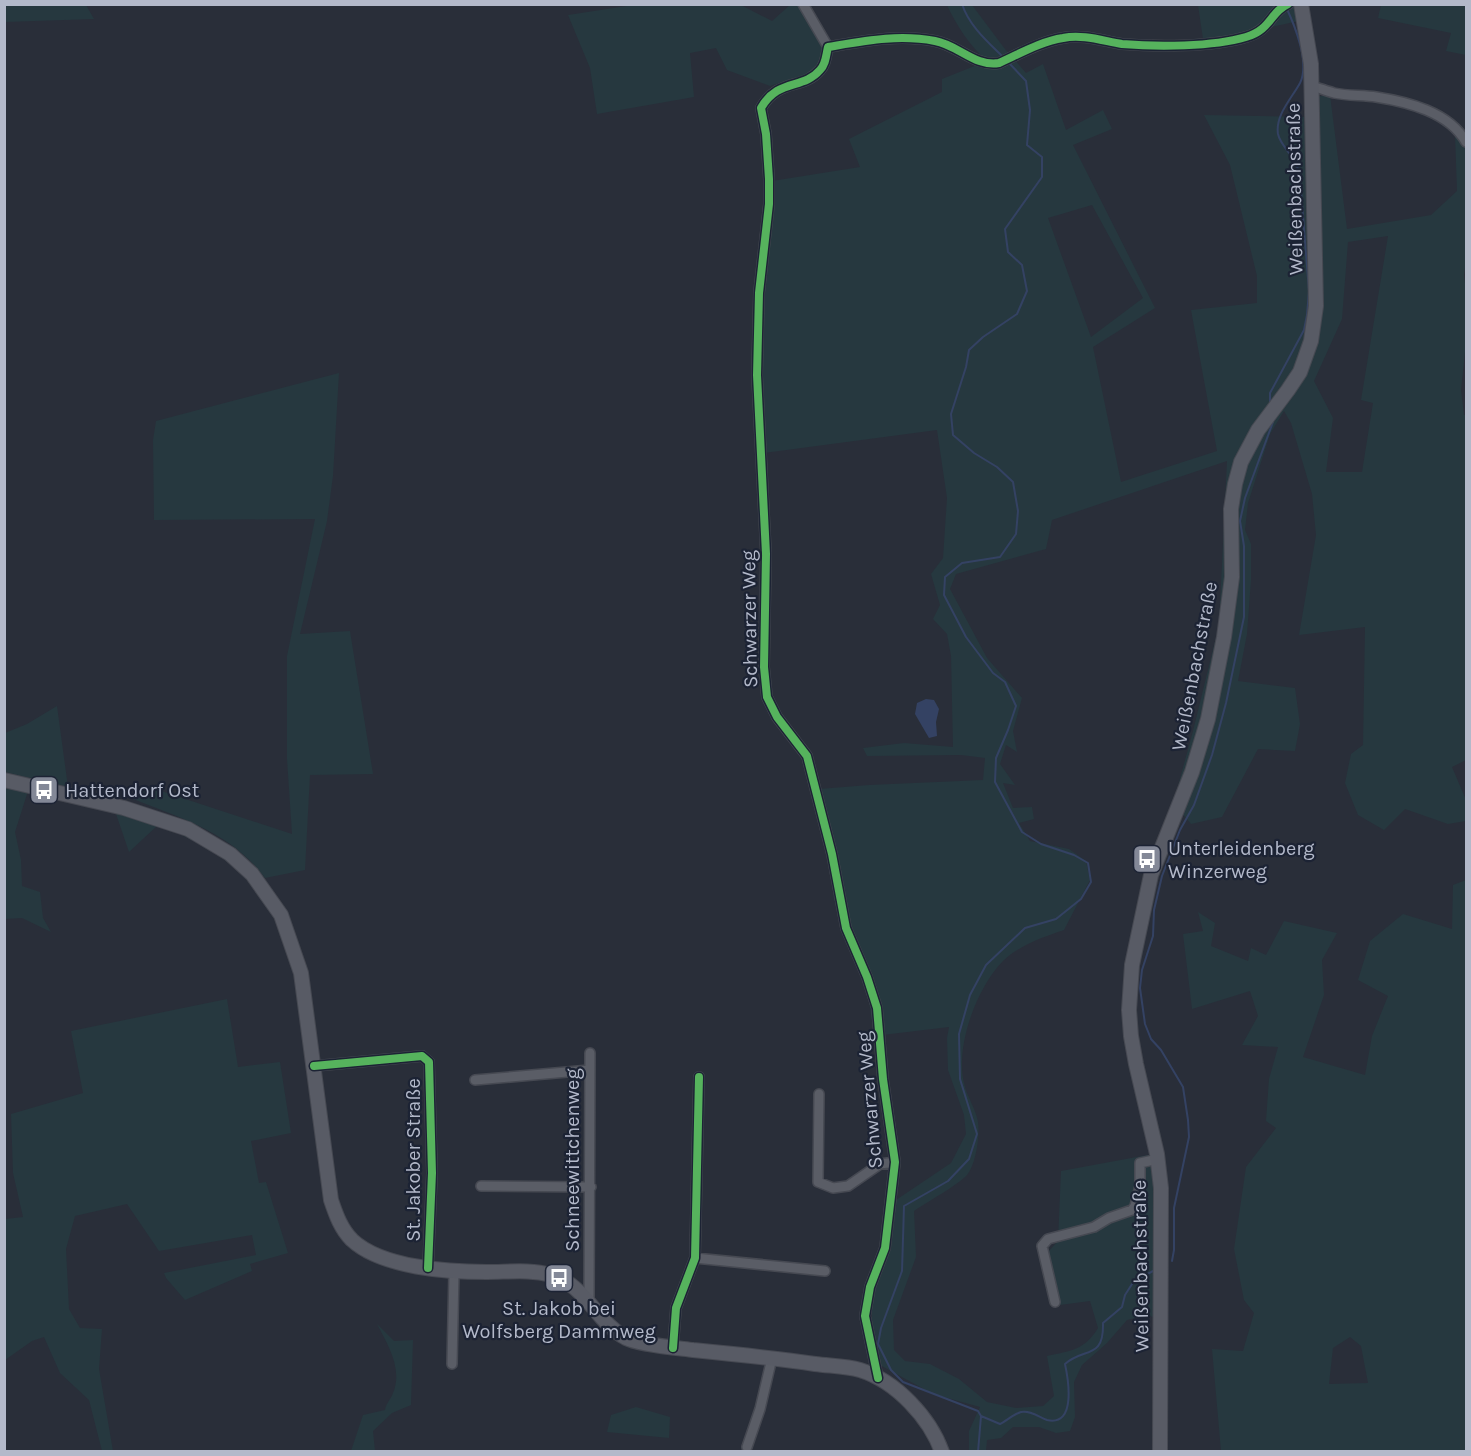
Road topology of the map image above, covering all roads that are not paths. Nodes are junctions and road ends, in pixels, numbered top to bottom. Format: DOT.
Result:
graph roads {
  1 [pos="803,4"];
  2 [pos="1301,4"];
  3 [pos="1286,6"];
  4 [pos="828,48"];
  5 [pos="1312,86"];
  6 [pos="1467,142"];
  7 [pos="4,780"];
  8 [pos="590,1053"];
  9 [pos="314,1066"];
  10 [pos="590,1070"];
  11 [pos="699,1077"];
  12 [pos="475,1080"];
  13 [pos="819,1094"];
  14 [pos="1158,1159"];
  15 [pos="895,1162"];
  16 [pos="481,1186"];
  17 [pos="591,1186"];
  18 [pos="695,1258"];
  19 [pos="428,1268"];
  20 [pos="825,1271"];
  21 [pos="453,1272"];
  22 [pos="589,1302"];
  23 [pos="1055,1302"];
  24 [pos="673,1348"];
  25 [pos="772,1358"];
  26 [pos="452,1364"];
  27 [pos="878,1378"];
  28 [pos="747,1447"];
  29 [pos="942,1452"];
  30 [pos="1160,1452"];
  1 -- 4 [label="street"];
  2 -- 5 [label="main road, Weißenbachstraße"];
  3 -- 4 [label="street"];
  4 -- 15 [label="street, Schwarzer Weg"];
  5 -- 6 [label="street"];
  5 -- 14 [label="main road, Weißenbachstraße"];
  7 -- 9 [label="main road, St. Jakober Straße"];
  8 -- 10 [label="street, Schneewittchenweg"];
  9 -- 19 [label="main road, St. Jakober Straße"];
  9 -- 19 [label="street, St. Jakober Straße"];
  10 -- 12 [label="street"];
  10 -- 17 [label="street, Schneewittchenweg"];
  11 -- 18 [label="street"];
  13 -- 15 [label="street"];
  14 -- 23 [label="street"];
  14 -- 30 [label="main road, Weißenbachstraße"];
  15 -- 27 [label="street, Schwarzer Weg"];
  16 -- 17 [label="street"];
  17 -- 22 [label="street, Schneewittchenweg"];
  18 -- 20 [label="street"];
  18 -- 24 [label="street"];
  19 -- 21 [label="main road, St. Jakober Straße"];
  21 -- 22 [label="main road, St. Jakober Straße"];
  21 -- 26 [label="street"];
  22 -- 24 [label="main road, St. Jakober Straße"];
  24 -- 25 [label="main road, St. Jakober Straße"];
  25 -- 27 [label="main road, St. Jakober Straße"];
  25 -- 28 [label="street"];
  27 -- 29 [label="main road, St. Jakober Straße"];
}
